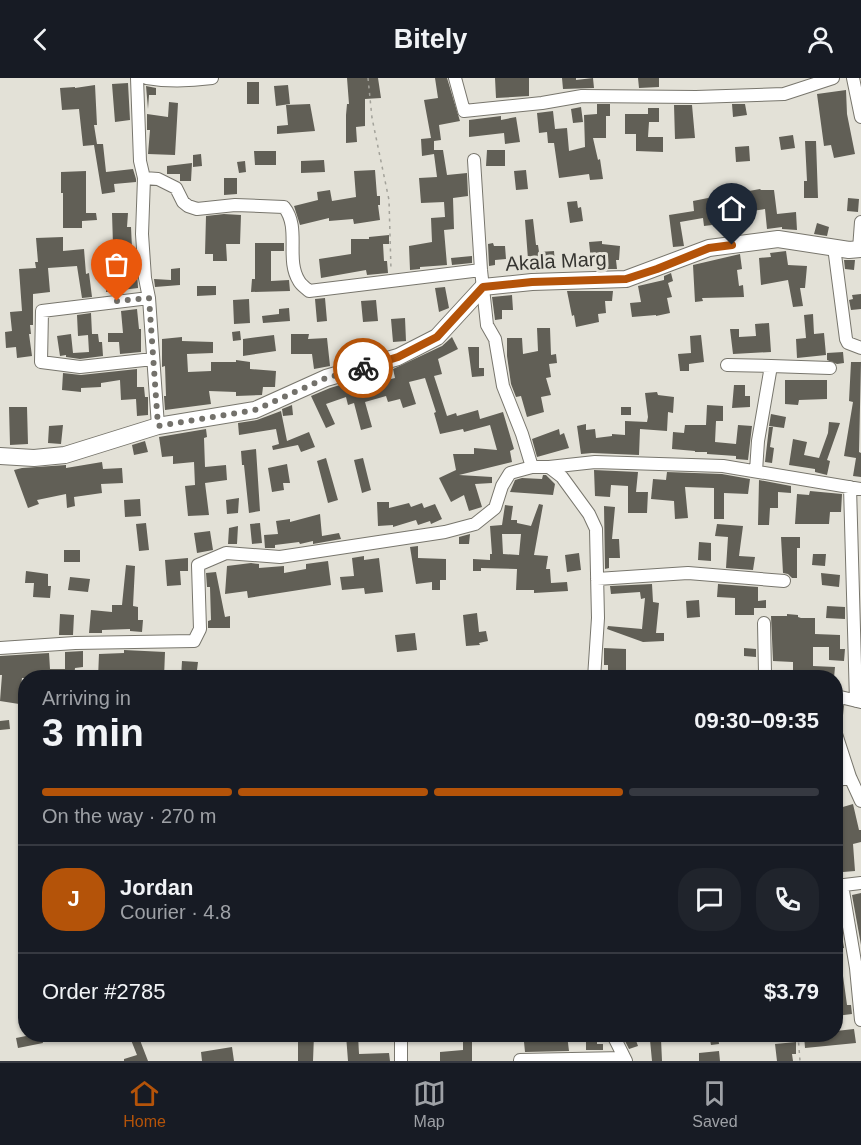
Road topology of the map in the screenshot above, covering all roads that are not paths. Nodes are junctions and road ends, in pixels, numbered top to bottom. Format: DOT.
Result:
graph roads {
  1 [pos="137,78"];
  2 [pos="147,78"];
  3 [pos="212,78"];
  4 [pos="455,78"];
  5 [pos="833,78"];
  6 [pos="853,78"];
  7 [pos="861,117"];
  8 [pos="474,160"];
  9 [pos="144,178"];
  10 [pos="861,222"];
  11 [pos="834,247"];
  12 [pos="860,249"];
  13 [pos="481,270"];
  14 [pos="483,287"];
  15 [pos="149,298"];
  16 [pos="861,348"];
  17 [pos="153,359"];
  18 [pos="727,365"];
  19 [pos="771,366"];
  20 [pos="830,368"];
  21 [pos="158,426"];
  22 [pos="0,456"];
  23 [pos="532,467"];
  24 [pos="549,467"];
  25 [pos="756,471"];
  26 [pos="856,488"];
  27 [pos="597,579"];
  28 [pos="784,581"];
  29 [pos="764,623"];
  30 [pos="0,648"];
  31 [pos="595,670"];
  32 [pos="765,670"];
  33 [pos="843,698"];
  34 [pos="858,701"];
  35 [pos="843,757"];
  36 [pos="849,777"];
  37 [pos="843,779"];
  38 [pos="861,801"];
  39 [pos="861,883"];
  40 [pos="843,885"];
  41 [pos="843,905"];
  42 [pos="861,1020"];
  43 [pos="401,1042"];
  44 [pos="616,1042"];
  45 [pos="520,1060"];
  46 [pos="625,1060"];
  47 [pos="401,1061"];
  1 -- 9 [label="street"];
  2 -- 3 [label="street"];
  4 -- 5 [label="street"];
  6 -- 7 [label="street"];
  8 -- 13 [label="street"];
  9 -- 13 [label="street"];
  9 -- 15 [label="street"];
  10 -- 12 [label="street"];
  11 -- 12 [label="main road, Akala Marg"];
  11 -- 14 [label="main road, Akala Marg"];
  11 -- 16 [label="street"];
  13 -- 14 [label="street"];
  14 -- 21 [label="main road, Akala Marg"];
  14 -- 23 [label="street"];
  15 -- 17 [label="street"];
  15 -- 17 [label="street"];
  17 -- 21 [label="street"];
  18 -- 19 [label="street"];
  19 -- 20 [label="street"];
  19 -- 25 [label="street"];
  21 -- 22 [label="main road, Akala Marg"];
  23 -- 24 [label="street"];
  23 -- 30 [label="street"];
  24 -- 25 [label="street"];
  24 -- 27 [label="street"];
  25 -- 26 [label="street"];
  26 -- 34 [label="street"];
  27 -- 28 [label="street"];
  27 -- 31 [label="street"];
  29 -- 32 [label="street"];
  33 -- 34 [label="street"];
  35 -- 36 [label="street"];
  36 -- 37 [label="street"];
  36 -- 38 [label="street"];
  39 -- 40 [label="street"];
  41 -- 42 [label="street"];
  43 -- 47 [label="street"];
  44 -- 46 [label="street"];
  45 -- 46 [label="street"];
}
